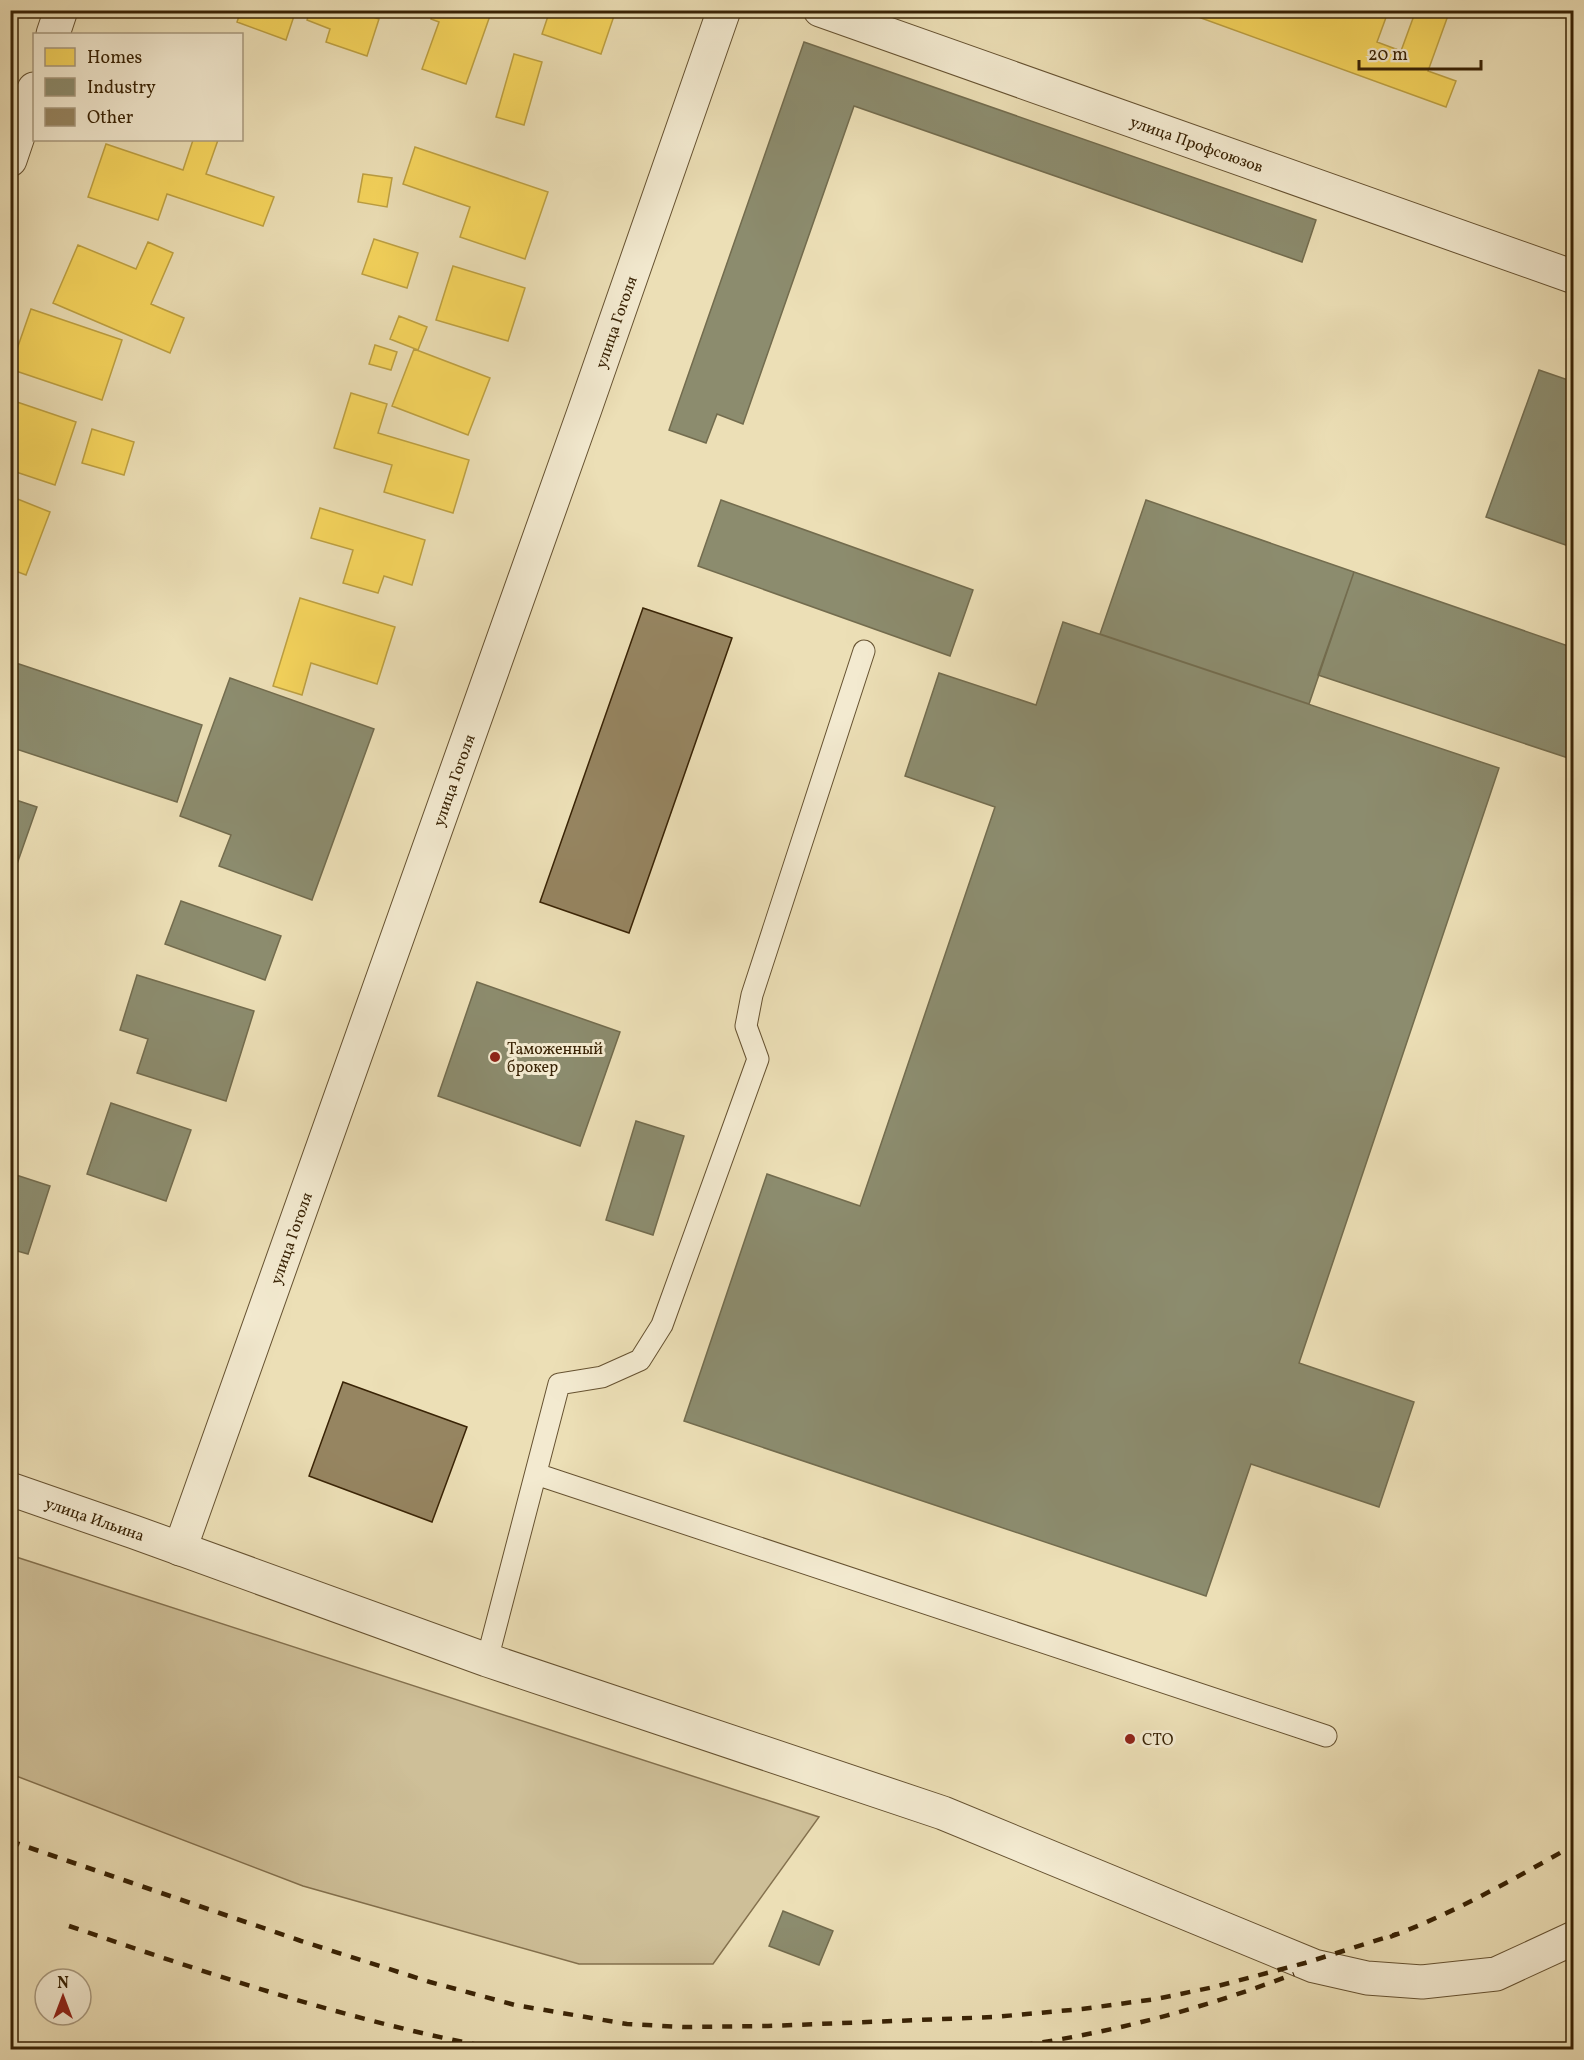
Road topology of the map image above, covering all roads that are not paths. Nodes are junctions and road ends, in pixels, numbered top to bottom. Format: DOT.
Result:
graph roads {
  1 [pos="61,10"];
  2 [pos="724,10"];
  3 [pos="820,10"];
  4 [pos="53,33"];
  5 [pos="33,92"];
  6 [pos="10,160"];
  7 [pos="1574,277"];
  8 [pos="864,651"];
  9 [pos="536,1473"];
  10 [pos="10,1489"];
  11 [pos="180,1549"];
  12 [pos="487,1660"];
  13 [pos="1326,1736"];
  14 [pos="1574,1938"];
  1 -- 4 [label="street"];
  2 -- 11 [label="street, улица Гоголя"];
  3 -- 7 [label="street, улица Профсоюзов"];
  5 -- 6 [label="street"];
  8 -- 9 [label="lane"];
  9 -- 12 [label="lane"];
  9 -- 13 [label="lane"];
  10 -- 11 [label="street, улица Ильина"];
  11 -- 12 [label="street, улица Ильина"];
  12 -- 14 [label="street, улица Ильина"];
}
